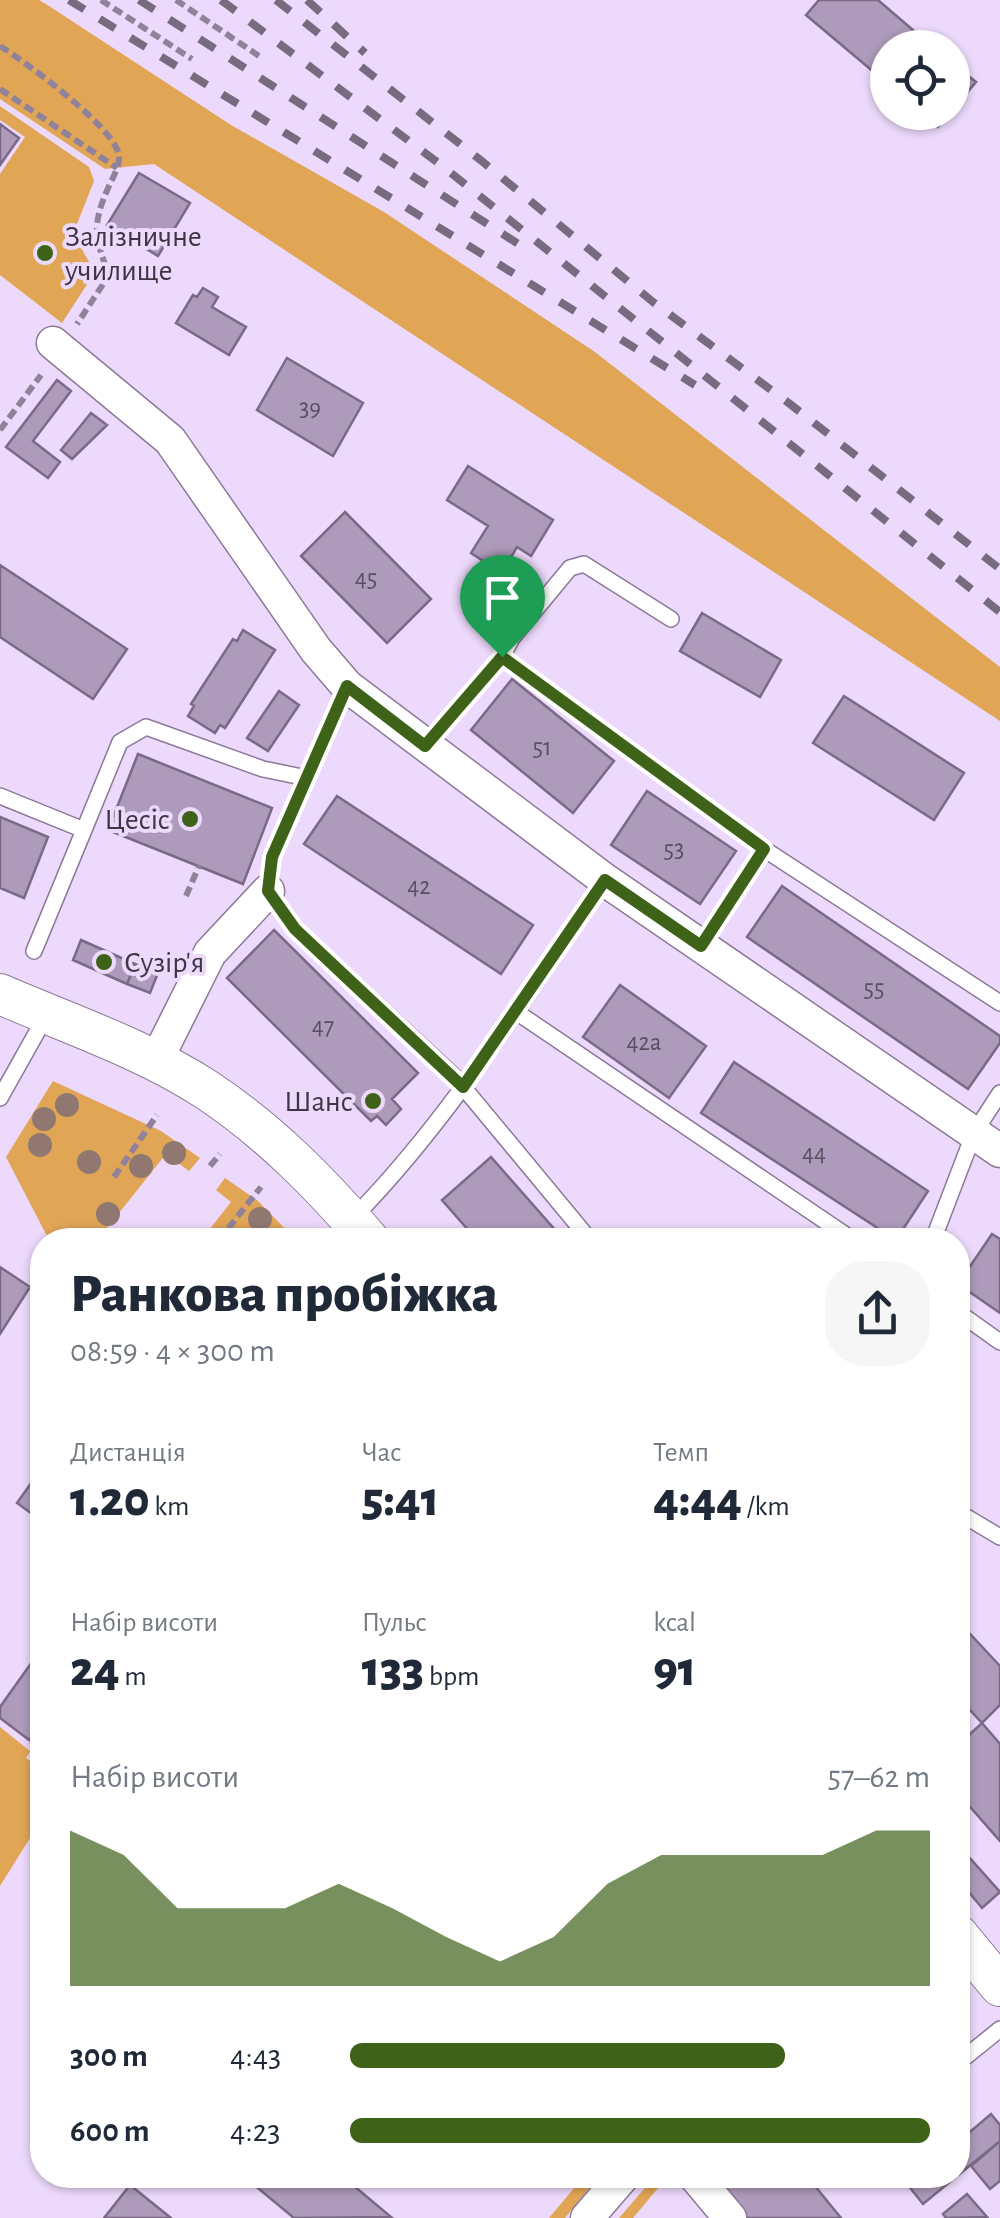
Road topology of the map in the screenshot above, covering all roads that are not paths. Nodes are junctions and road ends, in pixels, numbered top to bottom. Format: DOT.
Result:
graph roads {
  1 [pos="57,346"];
  2 [pos="671,619"];
  3 [pos="502,657"];
  4 [pos="347,686"];
  5 [pos="425,746"];
  6 [pos="306,778"];
  7 [pos="0,796"];
  8 [pos="84,830"];
  9 [pos="764,849"];
  10 [pos="605,880"];
  11 [pos="268,891"];
  12 [pos="701,946"];
  13 [pos="34,950"];
  14 [pos="0,994"];
  15 [pos="1000,1003"];
  16 [pos="515,1011"];
  17 [pos="47,1014"];
  18 [pos="156,1061"];
  19 [pos="463,1087"];
  20 [pos="1000,1093"];
  21 [pos="0,1098"];
  22 [pos="987,1142"];
  23 [pos="358,1228"];
  24 [pos="361,1228"];
  25 [pos="580,1228"];
  26 [pos="835,1228"];
  27 [pos="940,1228"];
  28 [pos="970,1321"];
  29 [pos="1000,1342"];
  30 [pos="970,1519"];
  31 [pos="1000,1537"];
  32 [pos="970,1949"];
  33 [pos="1000,1986"];
  34 [pos="1000,2030"];
  35 [pos="970,2054"];
  36 [pos="613,2188"];
  37 [pos="705,2188"];
  38 [pos="588,2218"];
  39 [pos="730,2218"];
  1 -- 4 [label="street"];
  2 -- 3 [label="lane"];
  3 -- 5 [label="lane"];
  3 -- 9 [label="lane"];
  4 -- 5 [label="street"];
  4 -- 6 [label="lane"];
  5 -- 10 [label="street"];
  6 -- 8 [label="lane"];
  6 -- 11 [label="lane"];
  7 -- 8 [label="lane"];
  8 -- 13 [label="lane"];
  9 -- 12 [label="lane"];
  9 -- 15 [label="lane"];
  10 -- 12 [label="street"];
  10 -- 16 [label="lane"];
  11 -- 18 [label="street"];
  11 -- 19 [label="lane"];
  12 -- 22 [label="street"];
  14 -- 17 [label="street"];
  16 -- 19 [label="lane"];
  16 -- 26 [label="lane"];
  17 -- 18 [label="street"];
  17 -- 21 [label="lane"];
  18 -- 23 [label="street"];
  19 -- 24 [label="lane"];
  19 -- 25 [label="lane"];
  20 -- 22 [label="lane"];
  22 -- 27 [label="lane"];
  28 -- 29 [label="lane"];
  30 -- 31 [label="lane"];
  32 -- 33 [label="street"];
  34 -- 35 [label="lane"];
  36 -- 38 [label="street"];
  37 -- 39 [label="street"];
}
